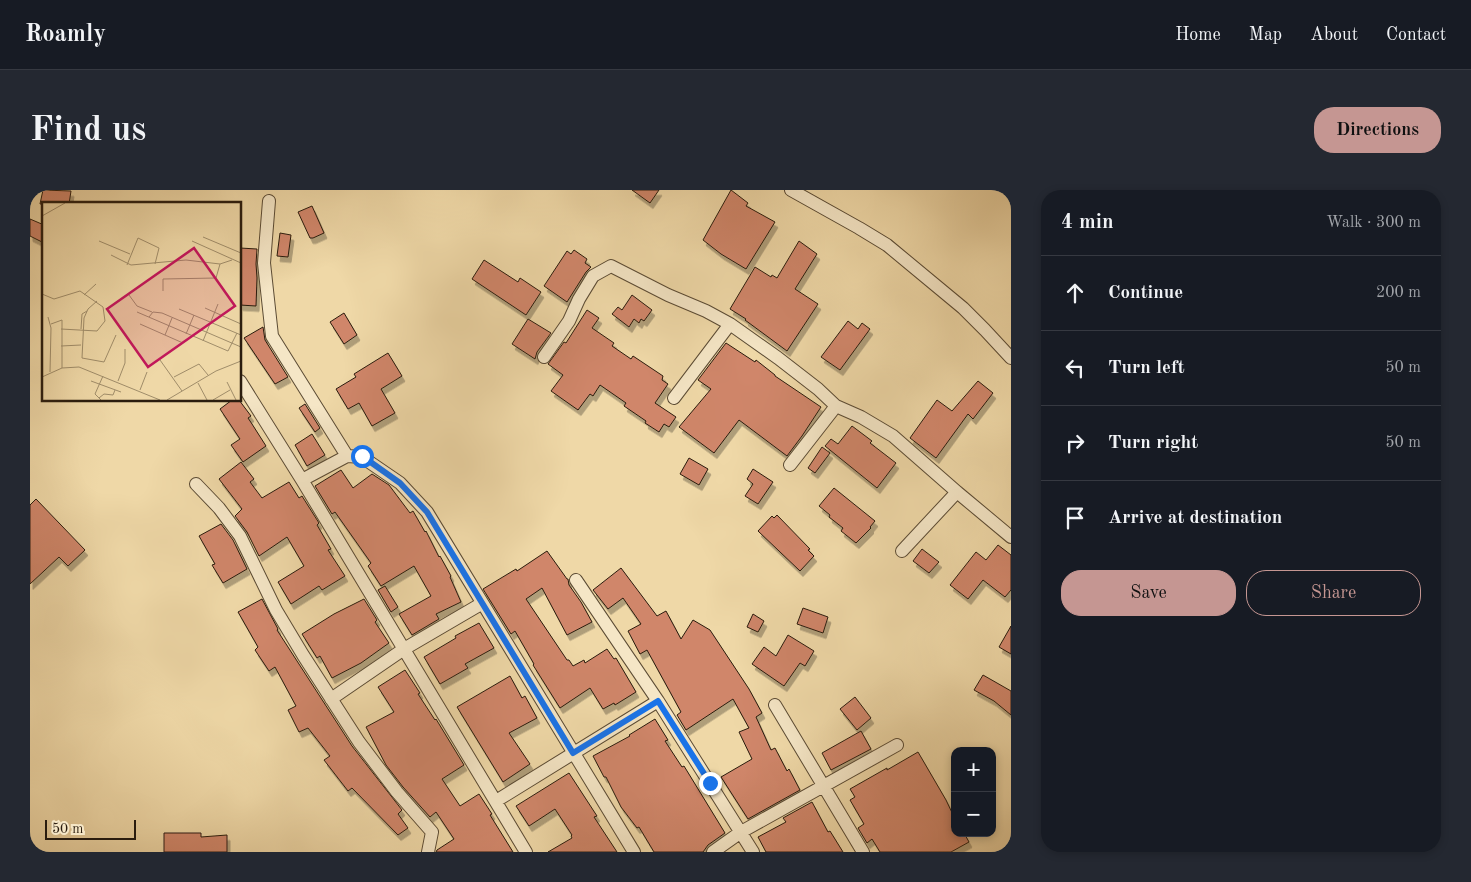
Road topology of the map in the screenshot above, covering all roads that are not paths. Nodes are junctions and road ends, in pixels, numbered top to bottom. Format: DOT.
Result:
graph roads {
  1 [pos="791,190"];
  2 [pos="269,201"];
  3 [pos="730,324"];
  4 [pos="544,357"];
  5 [pos="1011,358"];
  6 [pos="241,383"];
  7 [pos="674,398"];
  8 [pos="836,406"];
  9 [pos="348,456"];
  10 [pos="790,465"];
  11 [pos="302,480"];
  12 [pos="196,484"];
  13 [pos="957,492"];
  14 [pos="1011,536"];
  15 [pos="902,551"];
  16 [pos="576,580"];
  17 [pos="481,604"];
  18 [pos="404,649"];
  19 [pos="332,699"];
  20 [pos="658,701"];
  21 [pos="775,705"];
  22 [pos="897,745"];
  23 [pos="573,753"];
  24 [pos="823,786"];
  25 [pos="496,801"];
  26 [pos="741,832"];
  27 [pos="428,852"];
  28 [pos="526,852"];
  29 [pos="634,852"];
  30 [pos="713,852"];
  31 [pos="753,852"];
  32 [pos="863,852"];
  1 -- 5 [label="street"];
  2 -- 9 [label="street"];
  3 -- 4 [label="street"];
  3 -- 7 [label="street"];
  3 -- 8 [label="street"];
  6 -- 11 [label="street"];
  8 -- 10 [label="street"];
  8 -- 13 [label="street"];
  9 -- 11 [label="street"];
  9 -- 17 [label="street"];
  11 -- 18 [label="street"];
  12 -- 19 [label="street"];
  13 -- 14 [label="street"];
  13 -- 15 [label="street"];
  16 -- 20 [label="street"];
  17 -- 18 [label="street"];
  17 -- 23 [label="street"];
  18 -- 19 [label="street"];
  18 -- 25 [label="street"];
  19 -- 27 [label="street"];
  20 -- 23 [label="street"];
  20 -- 26 [label="street"];
  21 -- 24 [label="street"];
  22 -- 24 [label="street"];
  23 -- 25 [label="street"];
  23 -- 29 [label="street"];
  24 -- 26 [label="street"];
  24 -- 32 [label="street"];
  25 -- 28 [label="street"];
  26 -- 30 [label="street"];
  26 -- 31 [label="street"];
}
